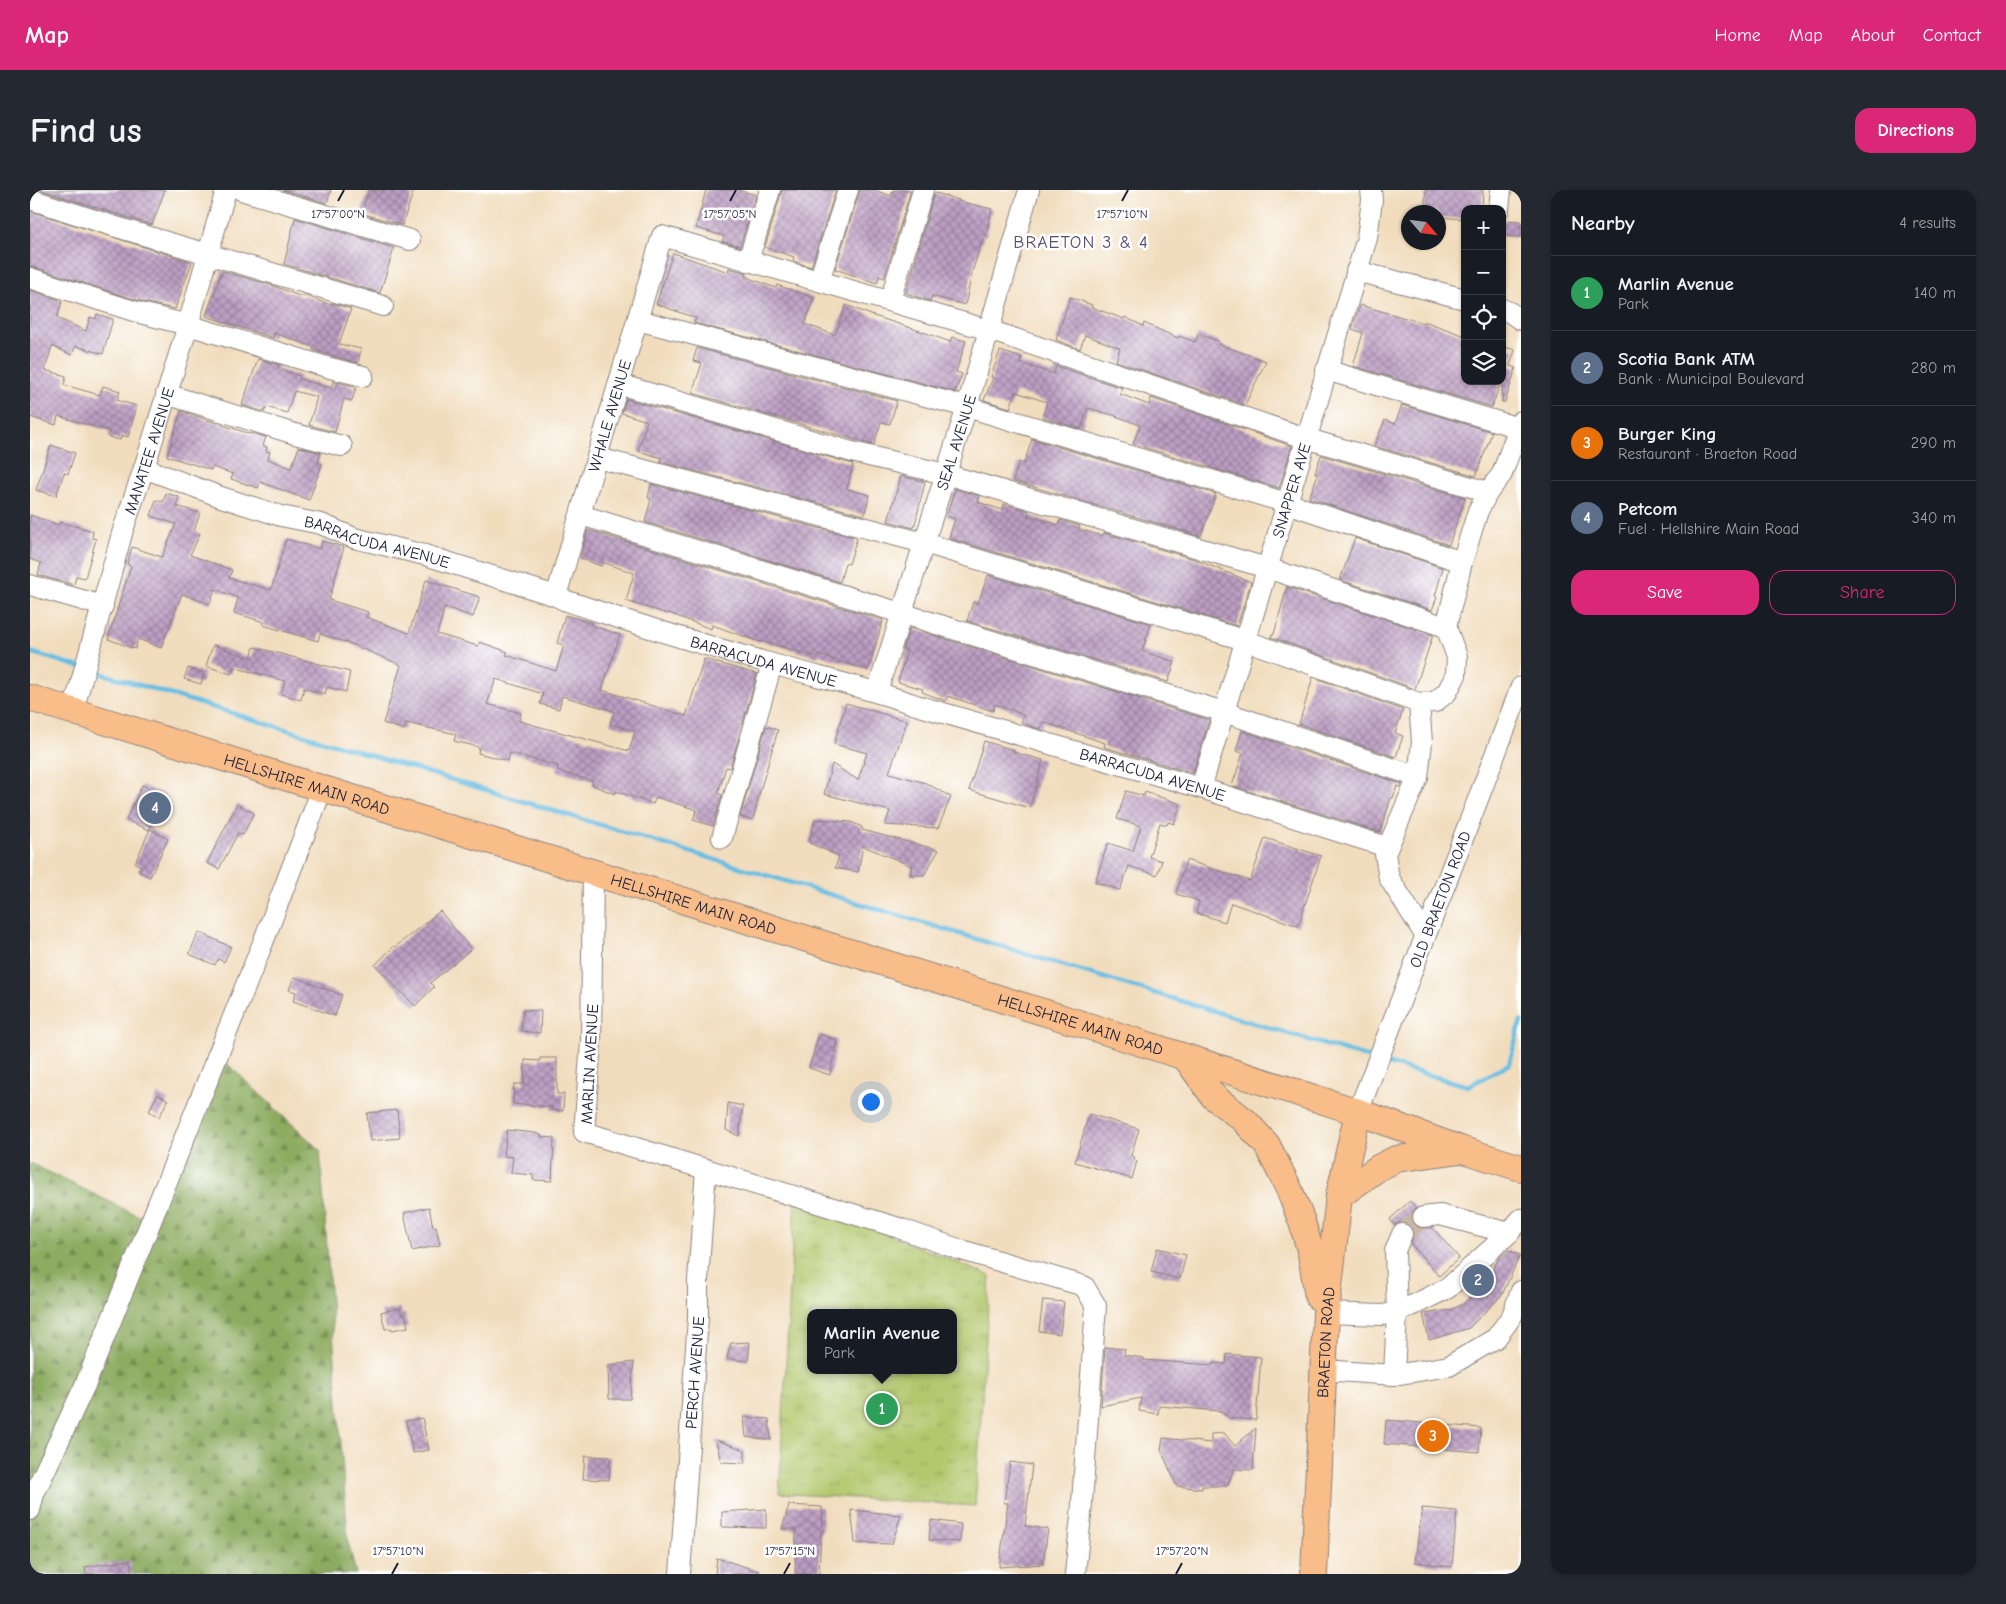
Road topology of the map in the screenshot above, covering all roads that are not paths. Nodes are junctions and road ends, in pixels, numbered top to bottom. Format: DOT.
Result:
graph roads {
  1 [pos="226,190"];
  2 [pos="241,190"];
  3 [pos="770,190"];
  4 [pos="848,190"];
  5 [pos="923,190"];
  6 [pos="1029,190"];
  7 [pos="1371,190"];
  8 [pos="1501,190"];
  9 [pos="30,199"];
  10 [pos="1499,205"];
  11 [pos="410,240"];
  12 [pos="209,255"];
  13 [pos="748,261"];
  14 [pos="1356,271"];
  15 [pos="30,278"];
  16 [pos="819,281"];
  17 [pos="1461,298"];
  18 [pos="890,302"];
  19 [pos="383,306"];
  20 [pos="1506,311"];
  21 [pos="638,320"];
  22 [pos="1521,320"];
  23 [pos="188,325"];
  24 [pos="989,330"];
  25 [pos="1326,370"];
  26 [pos="363,376"];
  27 [pos="618,384"];
  28 [pos="166,394"];
  29 [pos="967,407"];
  30 [pos="1520,424"];
  31 [pos="1305,438"];
  32 [pos="342,446"];
  33 [pos="598,458"];
  34 [pos="144,468"];
  35 [pos="945,474"];
  36 [pos="1488,492"];
  37 [pos="1287,503"];
  38 [pos="581,515"];
  39 [pos="924,543"];
  40 [pos="1462,562"];
  41 [pos="1267,568"];
  42 [pos="30,585"];
  43 [pos="556,596"];
  44 [pos="103,606"];
  45 [pos="902,615"];
  46 [pos="1446,628"];
  47 [pos="1247,641"];
  48 [pos="772,664"];
  49 [pos="1521,687"];
  50 [pos="877,692"];
  51 [pos="30,698"];
  52 [pos="1419,702"];
  53 [pos="75,703"];
  54 [pos="1224,712"];
  55 [pos="1418,777"];
  56 [pos="1201,788"];
  57 [pos="322,789"];
  58 [pos="722,838"];
  59 [pos="1387,847"];
  60 [pos="593,872"];
  61 [pos="1425,935"];
  62 [pos="1186,1058"];
  63 [pos="1362,1101"];
  64 [pos="1460,1150"];
  65 [pos="1521,1168"];
  66 [pos="706,1169"];
  67 [pos="1339,1196"];
  68 [pos="1424,1217"];
  69 [pos="1515,1226"];
  70 [pos="1402,1234"];
  71 [pos="1521,1290"];
  72 [pos="1397,1313"];
  73 [pos="1324,1325"];
  74 [pos="1323,1370"];
  75 [pos="1394,1375"];
  76 [pos="30,1510"];
  77 [pos="680,1574"];
  78 [pos="1075,1574"];
  79 [pos="1314,1574"];
  1 -- 12 [label="street, MANATEE AVENUE"];
  2 -- 11 [label="street"];
  3 -- 13 [label="street"];
  4 -- 16 [label="street"];
  5 -- 18 [label="street"];
  6 -- 24 [label="street, SEAL AVENUE"];
  7 -- 14 [label="street, SNAPPER AVE"];
  8 -- 10 [label="street"];
  9 -- 12 [label="street"];
  12 -- 19 [label="street"];
  12 -- 23 [label="street, MANATEE AVENUE"];
  13 -- 16 [label="street"];
  13 -- 21 [label="street, WHALE AVENUE"];
  14 -- 17 [label="street"];
  14 -- 25 [label="street, SNAPPER AVE"];
  15 -- 23 [label="street"];
  16 -- 18 [label="street"];
  18 -- 24 [label="street"];
  20 -- 22 [label="street"];
  21 -- 27 [label="street, WHALE AVENUE"];
  21 -- 29 [label="street"];
  23 -- 26 [label="street"];
  23 -- 28 [label="street, MANATEE AVENUE"];
  24 -- 29 [label="street, SEAL AVENUE"];
  24 -- 31 [label="street"];
  25 -- 30 [label="street"];
  25 -- 31 [label="street, SNAPPER AVE"];
  27 -- 33 [label="street, WHALE AVENUE"];
  27 -- 35 [label="street"];
  28 -- 32 [label="street"];
  28 -- 34 [label="street, MANATEE AVENUE"];
  29 -- 35 [label="street, SEAL AVENUE"];
  29 -- 37 [label="street"];
  30 -- 36 [label="street"];
  31 -- 36 [label="street"];
  31 -- 37 [label="street, SNAPPER AVE"];
  33 -- 38 [label="street, WHALE AVENUE"];
  33 -- 39 [label="street"];
  34 -- 43 [label="street, BARRACUDA AVENUE"];
  34 -- 44 [label="street, MANATEE AVENUE"];
  35 -- 39 [label="street, SEAL AVENUE"];
  35 -- 41 [label="street"];
  36 -- 40 [label="street"];
  37 -- 40 [label="street"];
  37 -- 41 [label="street, SNAPPER AVE"];
  38 -- 43 [label="street, WHALE AVENUE"];
  38 -- 45 [label="street"];
  39 -- 45 [label="street, SEAL AVENUE"];
  39 -- 47 [label="street"];
  40 -- 46 [label="street"];
  41 -- 46 [label="street"];
  41 -- 47 [label="street, SNAPPER AVE"];
  42 -- 44 [label="street"];
  43 -- 48 [label="street, BARRACUDA AVENUE"];
  44 -- 53 [label="street, MANATEE AVENUE"];
  45 -- 50 [label="street, SEAL AVENUE"];
  45 -- 54 [label="street"];
  46 -- 52 [label="street"];
  47 -- 52 [label="street"];
  47 -- 54 [label="street, SNAPPER AVE"];
  48 -- 50 [label="street, BARRACUDA AVENUE"];
  48 -- 58 [label="street"];
  49 -- 61 [label="street, OLD BRAETON ROAD"];
  50 -- 56 [label="street, BARRACUDA AVENUE"];
  51 -- 53 [label="main road, HELLSHIRE MAIN ROAD"];
  52 -- 55 [label="street"];
  53 -- 57 [label="main road, HELLSHIRE MAIN ROAD"];
  54 -- 55 [label="street"];
  54 -- 56 [label="street, SNAPPER AVE"];
  55 -- 59 [label="street"];
  56 -- 59 [label="street, BARRACUDA AVENUE"];
  57 -- 60 [label="main road, HELLSHIRE MAIN ROAD"];
  57 -- 76 [label="street"];
  59 -- 61 [label="street"];
  60 -- 62 [label="main road, HELLSHIRE MAIN ROAD"];
  60 -- 66 [label="street, MARLIN AVENUE"];
  61 -- 63 [label="street, OLD BRAETON ROAD"];
  62 -- 63 [label="main road, HELLSHIRE MAIN ROAD"];
  62 -- 73 [label="main road"];
  63 -- 64 [label="main road, HELLSHIRE MAIN ROAD"];
  63 -- 67 [label="main road, BRAETON ROAD"];
  64 -- 65 [label="main road, HELLSHIRE MAIN ROAD"];
  64 -- 67 [label="main road"];
  66 -- 77 [label="street, PERCH AVENUE"];
  66 -- 78 [label="street, MARLIN AVENUE"];
  67 -- 73 [label="main road, BRAETON ROAD"];
  68 -- 69 [label="street"];
  69 -- 72 [label="street"];
  70 -- 72 [label="street"];
  71 -- 75 [label="street"];
  72 -- 73 [label="street"];
  72 -- 75 [label="street"];
  73 -- 74 [label="main road, BRAETON ROAD"];
  74 -- 75 [label="street"];
  74 -- 79 [label="main road, BRAETON ROAD"];
}
